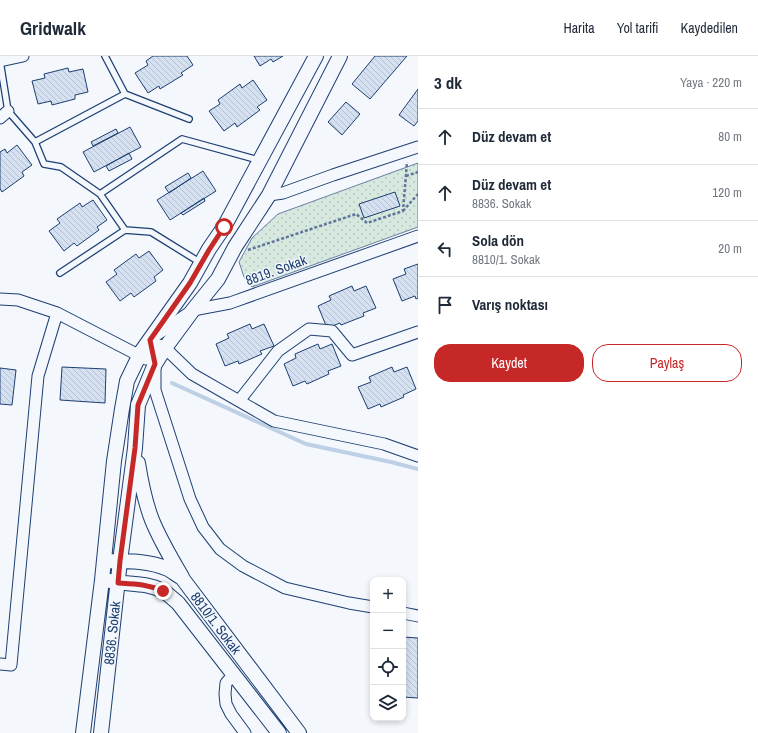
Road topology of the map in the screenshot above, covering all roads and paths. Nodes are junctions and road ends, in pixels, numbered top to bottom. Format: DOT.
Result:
graph roads {
  1 [pos="21,56"];
  2 [pos="105,56"];
  3 [pos="316,56"];
  4 [pos="340,56"];
  5 [pos="0,61"];
  6 [pos="125,94"];
  7 [pos="4,114"];
  8 [pos="189,119"];
  9 [pos="35,142"];
  10 [pos="413,148"];
  11 [pos="260,160"];
  12 [pos="418,172"];
  13 [pos="406,176"];
  14 [pos="100,194"];
  15 [pos="418,194"];
  16 [pos="269,195"];
  17 [pos="403,211"];
  18 [pos="125,230"];
  19 [pos="418,236"];
  20 [pos="235,247"];
  21 [pos="201,264"];
  22 [pos="60,273"];
  23 [pos="0,298"];
  24 [pos="193,310"];
  25 [pos="57,313"];
  26 [pos="418,332"];
  27 [pos="150,340"];
  28 [pos="165,348"];
  29 [pos="140,355"];
  30 [pos="155,364"];
  31 [pos="239,401"];
  32 [pos="135,448"];
  33 [pos="418,456"];
  34 [pos="103,561"];
  35 [pos="120,561"];
  36 [pos="182,578"];
  37 [pos="102,580"];
  38 [pos="118,583"];
  39 [pos="370,606"];
  40 [pos="406,614"];
  41 [pos="418,616"];
  42 [pos="0,664"];
  43 [pos="233,675"];
  44 [pos="83,733"];
  45 [pos="101,733"];
  46 [pos="245,733"];
  47 [pos="279,733"];
  48 [pos="299,733"];
  1 -- 5 [label="street"];
  2 -- 6 [label="lane"];
  3 -- 11 [label="street"];
  4 -- 16 [label="street, 8836. Sokak"];
  5 -- 7 [label="lane"];
  6 -- 8 [label="lane"];
  6 -- 9 [label="lane"];
  7 -- 9 [label="lane"];
  9 -- 14 [label="lane"];
  10 -- 13 [label="path"];
  10 -- 16 [label="street"];
  11 -- 14 [label="lane"];
  11 -- 21 [label="street"];
  12 -- 13 [label="path"];
  13 -- 17 [label="path"];
  14 -- 18 [label="lane"];
  15 -- 17 [label="path"];
  16 -- 20 [label="street, 8836. Sokak"];
  17 -- 20 [label="path"];
  18 -- 21 [label="lane"];
  18 -- 22 [label="lane"];
  19 -- 24 [label="street, 8819. Sokak"];
  20 -- 24 [label="street, 8836. Sokak"];
  21 -- 27 [label="street"];
  23 -- 25 [label="street"];
  24 -- 27 [label="street, 8819. Sokak"];
  24 -- 28 [label="street, 8836. Sokak"];
  25 -- 29 [label="street"];
  25 -- 42 [label="street"];
  26 -- 31 [label="street"];
  27 -- 28 [label="street"];
  27 -- 29 [label="street"];
  27 -- 30 [label="street"];
  28 -- 30 [label="street, 8836. Sokak"];
  28 -- 31 [label="street"];
  29 -- 30 [label="street"];
  29 -- 34 [label="street"];
  30 -- 32 [label="street, 8836. Sokak"];
  30 -- 39 [label="street"];
  31 -- 33 [label="street"];
  32 -- 35 [label="street, 8836. Sokak"];
  32 -- 36 [label="street"];
  34 -- 35 [label="street, 8810/1. Sokak"];
  34 -- 37 [label="street"];
  35 -- 36 [label="street, 8810/1. Sokak"];
  35 -- 38 [label="street, 8836. Sokak"];
  36 -- 48 [label="street, 8810/1. Sokak"];
  37 -- 38 [label="street, 8810/1. Sokak"];
  37 -- 44 [label="street"];
  38 -- 43 [label="street, 8810/1. Sokak"];
  38 -- 45 [label="street, 8836. Sokak"];
  40 -- 41 [label="street"];
  43 -- 46 [label="street"];
  43 -- 47 [label="street, 8810/1. Sokak"];
}
